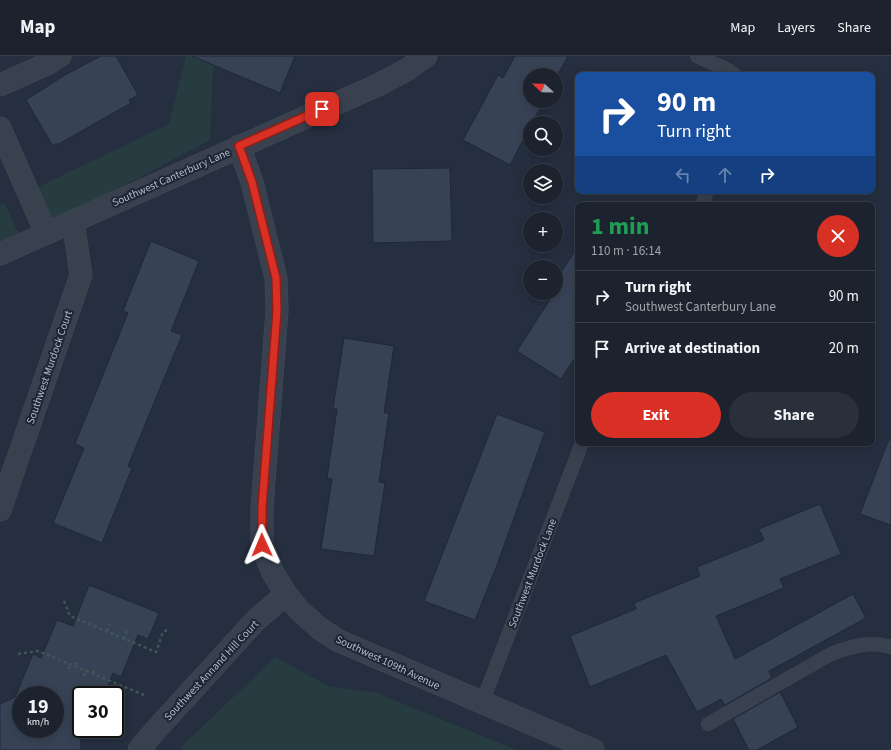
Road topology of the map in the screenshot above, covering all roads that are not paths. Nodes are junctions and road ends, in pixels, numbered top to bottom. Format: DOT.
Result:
graph roads {
  1 [pos="60,56"];
  2 [pos="426,56"];
  3 [pos="697,56"];
  4 [pos="731,72"];
  5 [pos="0,85"];
  6 [pos="0,128"];
  7 [pos="239,146"];
  8 [pos="73,221"];
  9 [pos="46,233"];
  10 [pos="0,254"];
  11 [pos="581,446"];
  12 [pos="0,510"];
  13 [pos="286,594"];
  14 [pos="891,647"];
  15 [pos="482,703"];
  16 [pos="708,724"];
  17 [pos="140,750"];
  18 [pos="593,750"];
  1 -- 5 [label="street"];
  2 -- 7 [label="street, Southwest Canterbury Lane"];
  3 -- 4 [label="lane"];
  6 -- 9 [label="street"];
  7 -- 8 [label="street, Southwest Canterbury Lane"];
  7 -- 13 [label="street, Southwest 109th Avenue"];
  8 -- 9 [label="street, Southwest Canterbury Lane"];
  8 -- 12 [label="street, Southwest Murdock Court"];
  9 -- 10 [label="street, Southwest Canterbury Lane"];
  11 -- 15 [label="lane, Southwest Murdock Lane"];
  13 -- 15 [label="street, Southwest 109th Avenue"];
  13 -- 17 [label="street, Southwest Annand Hill Court"];
  14 -- 16 [label="lane"];
  15 -- 18 [label="street, Southwest 109th Avenue"];
}
